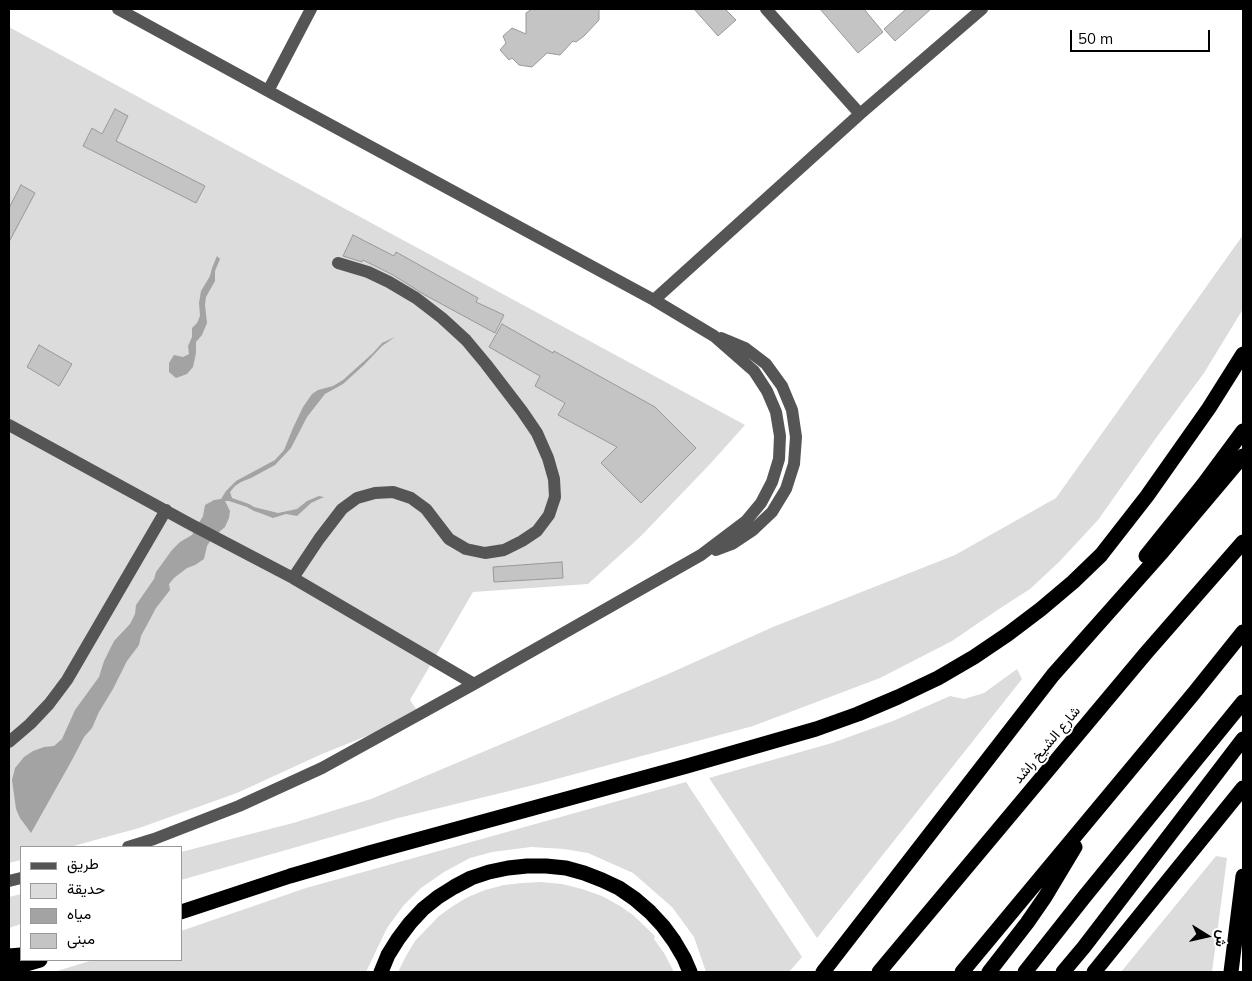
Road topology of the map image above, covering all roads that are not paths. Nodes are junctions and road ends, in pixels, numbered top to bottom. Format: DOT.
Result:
graph roads {
  1 [pos="118,9"];
  2 [pos="311,9"];
  3 [pos="766,9"];
  4 [pos="982,9"];
  5 [pos="268,91"];
  6 [pos="860,114"];
  7 [pos="338,263"];
  8 [pos="654,300"];
  9 [pos="1243,354"];
  10 [pos="1243,369"];
  11 [pos="1209,408"];
  12 [pos="9,425"];
  13 [pos="1243,431"];
  14 [pos="1243,456"];
  15 [pos="166,510"];
  16 [pos="1243,542"];
  17 [pos="293,578"];
  18 [pos="1243,632"];
  19 [pos="1088,634"];
  20 [pos="474,684"];
  21 [pos="1243,702"];
  22 [pos="1243,739"];
  23 [pos="9,742"];
  24 [pos="1243,788"];
  25 [pos="1091,817"];
  26 [pos="131,846"];
  27 [pos="1243,876"];
  28 [pos="182,912"];
  29 [pos="36,961"];
  30 [pos="9,968"];
  31 [pos="381,972"];
  32 [pos="690,972"];
  33 [pos="823,972"];
  34 [pos="879,972"];
  35 [pos="962,972"];
  36 [pos="989,972"];
  37 [pos="1025,972"];
  38 [pos="1064,972"];
  39 [pos="1094,972"];
  40 [pos="1231,972"];
  1 -- 5 [label="street"];
  2 -- 5 [label="street"];
  3 -- 6 [label="street"];
  4 -- 6 [label="street"];
  5 -- 8 [label="street"];
  6 -- 8 [label="street"];
  7 -- 17 [label="street"];
  8 -- 20 [label="street"];
  9 -- 11 [label="highway"];
  10 -- 11 [label="highway"];
  11 -- 28 [label="highway"];
  12 -- 15 [label="street"];
  13 -- 19 [label="highway"];
  14 -- 19 [label="highway"];
  15 -- 17 [label="street"];
  15 -- 23 [label="street"];
  16 -- 34 [label="highway, شارع الشيخ راشد"];
  17 -- 20 [label="street"];
  18 -- 25 [label="highway"];
  19 -- 33 [label="highway"];
  20 -- 26 [label="street"];
  21 -- 37 [label="highway"];
  22 -- 38 [label="highway"];
  24 -- 39 [label="highway"];
  25 -- 35 [label="highway"];
  25 -- 36 [label="highway"];
  27 -- 40 [label="highway"];
  29 -- 30 [label="highway"];
  31 -- 32 [label="highway"];
}
